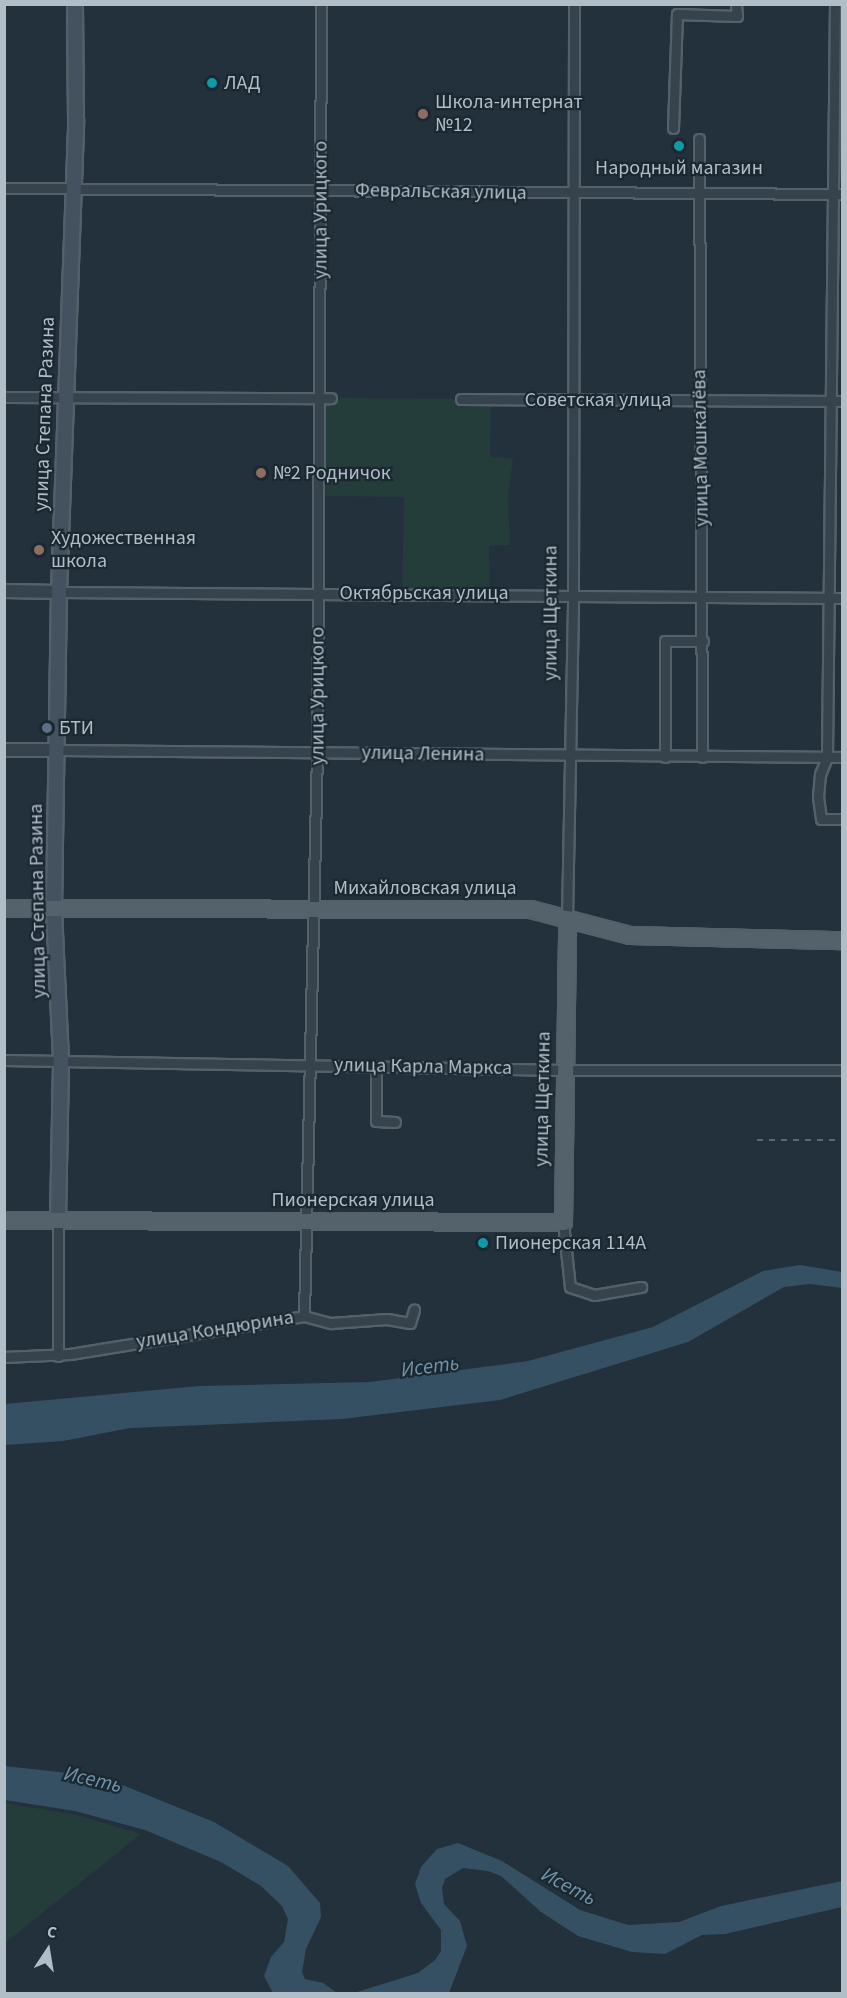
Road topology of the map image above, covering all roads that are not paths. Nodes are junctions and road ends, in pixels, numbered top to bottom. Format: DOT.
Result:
graph roads {
  1 [pos="75,4"];
  2 [pos="321,4"];
  3 [pos="574,4"];
  4 [pos="736,4"];
  5 [pos="835,4"];
  6 [pos="673,128"];
  7 [pos="699,139"];
  8 [pos="4,188"];
  9 [pos="71,190"];
  10 [pos="322,190"];
  11 [pos="572,193"];
  12 [pos="700,193"];
  13 [pos="838,194"];
  14 [pos="4,397"];
  15 [pos="65,398"];
  16 [pos="321,398"];
  17 [pos="331,398"];
  18 [pos="461,399"];
  19 [pos="571,399"];
  20 [pos="700,401"];
  21 [pos="843,401"];
  22 [pos="830,402"];
  23 [pos="4,591"];
  24 [pos="59,592"];
  25 [pos="319,592"];
  26 [pos="573,594"];
  27 [pos="703,595"];
  28 [pos="830,598"];
  29 [pos="843,598"];
  30 [pos="703,641"];
  31 [pos="4,750"];
  32 [pos="57,750"];
  33 [pos="317,753"];
  34 [pos="571,756"];
  35 [pos="665,757"];
  36 [pos="702,757"];
  37 [pos="827,757"];
  38 [pos="843,757"];
  39 [pos="843,819"];
  40 [pos="4,908"];
  41 [pos="54,909"];
  42 [pos="315,909"];
  43 [pos="567,918"];
  44 [pos="843,940"];
  45 [pos="4,1060"];
  46 [pos="62,1060"];
  47 [pos="310,1064"];
  48 [pos="376,1066"];
  49 [pos="564,1070"];
  50 [pos="843,1071"];
  51 [pos="395,1122"];
  52 [pos="4,1220"];
  53 [pos="58,1220"];
  54 [pos="307,1221"];
  55 [pos="563,1222"];
  56 [pos="641,1287"];
  57 [pos="414,1310"];
  58 [pos="304,1316"];
  59 [pos="4,1356"];
  60 [pos="58,1356"];
  1 -- 9 [label="main road, улица Степана Разина"];
  2 -- 10 [label="street, улица Урицкого"];
  3 -- 11 [label="street, улица Щеткина"];
  4 -- 6 [label="street"];
  5 -- 13 [label="street"];
  7 -- 12 [label="street, улица Мошкалёва"];
  8 -- 9 [label="street, Февральская улица"];
  9 -- 10 [label="street, Февральская улица"];
  9 -- 15 [label="main road, улица Степана Разина"];
  10 -- 11 [label="street, Февральская улица"];
  10 -- 16 [label="street, улица Урицкого"];
  11 -- 12 [label="street, Февральская улица"];
  11 -- 19 [label="street, улица Щеткина"];
  12 -- 13 [label="street, Февральская улица"];
  12 -- 20 [label="street, улица Мошкалёва"];
  13 -- 22 [label="street"];
  14 -- 15 [label="street"];
  15 -- 16 [label="street"];
  15 -- 24 [label="main road, улица Степана Разина"];
  16 -- 17 [label="street"];
  16 -- 25 [label="street, улица Урицкого"];
  18 -- 19 [label="street, Советская улица"];
  19 -- 20 [label="street, Советская улица"];
  19 -- 26 [label="street, улица Щеткина"];
  20 -- 22 [label="street, Советская улица"];
  20 -- 27 [label="street, улица Мошкалёва"];
  21 -- 22 [label="street, Советская улица"];
  22 -- 28 [label="street"];
  23 -- 24 [label="street, Октябрьская улица"];
  24 -- 25 [label="street, Октябрьская улица"];
  24 -- 32 [label="main road, улица Степана Разина"];
  25 -- 26 [label="street, Октябрьская улица"];
  25 -- 33 [label="street, улица Урицкого"];
  26 -- 27 [label="street, Октябрьская улица"];
  26 -- 34 [label="street, улица Щеткина"];
  27 -- 28 [label="street, Октябрьская улица"];
  27 -- 30 [label="street, улица Мошкалёва"];
  28 -- 29 [label="street, Октябрьская улица"];
  28 -- 37 [label="street"];
  30 -- 35 [label="street"];
  30 -- 36 [label="street, улица Мошкалёва"];
  31 -- 32 [label="street, улица Ленина"];
  32 -- 33 [label="street, улица Ленина"];
  32 -- 41 [label="main road, улица Степана Разина"];
  33 -- 34 [label="street, улица Ленина"];
  33 -- 42 [label="street, улица Урицкого"];
  34 -- 35 [label="street, улица Ленина"];
  34 -- 43 [label="street, улица Щеткина"];
  35 -- 36 [label="street, улица Ленина"];
  36 -- 37 [label="street, улица Ленина"];
  37 -- 38 [label="street, улица Ленина"];
  37 -- 39 [label="street"];
  40 -- 41 [label="main road, Михайловская улица"];
  41 -- 42 [label="main road, Михайловская улица"];
  41 -- 46 [label="main road, улица Степана Разина"];
  42 -- 43 [label="main road, Михайловская улица"];
  42 -- 47 [label="street, улица Урицкого"];
  43 -- 44 [label="main road, Михайловская улица"];
  43 -- 49 [label="main road, улица Щеткина"];
  45 -- 46 [label="street, улица Карла Маркса"];
  46 -- 47 [label="street, улица Карла Маркса"];
  46 -- 53 [label="main road, улица Степана Разина"];
  47 -- 48 [label="street, улица Карла Маркса"];
  47 -- 54 [label="street, улица Урицкого"];
  48 -- 49 [label="street, улица Карла Маркса"];
  48 -- 51 [label="street"];
  49 -- 50 [label="street, улица Карла Маркса"];
  49 -- 55 [label="main road, улица Щеткина"];
  52 -- 53 [label="main road, Пионерская улица"];
  53 -- 54 [label="main road, Пионерская улица"];
  53 -- 60 [label="street"];
  54 -- 55 [label="main road, Пионерская улица"];
  54 -- 58 [label="street, улица Урицкого"];
  55 -- 56 [label="street"];
  57 -- 58 [label="street, улица Кондюрина"];
  58 -- 60 [label="street, улица Кондюрина"];
  59 -- 60 [label="street, улица Кондюрина"];
}
